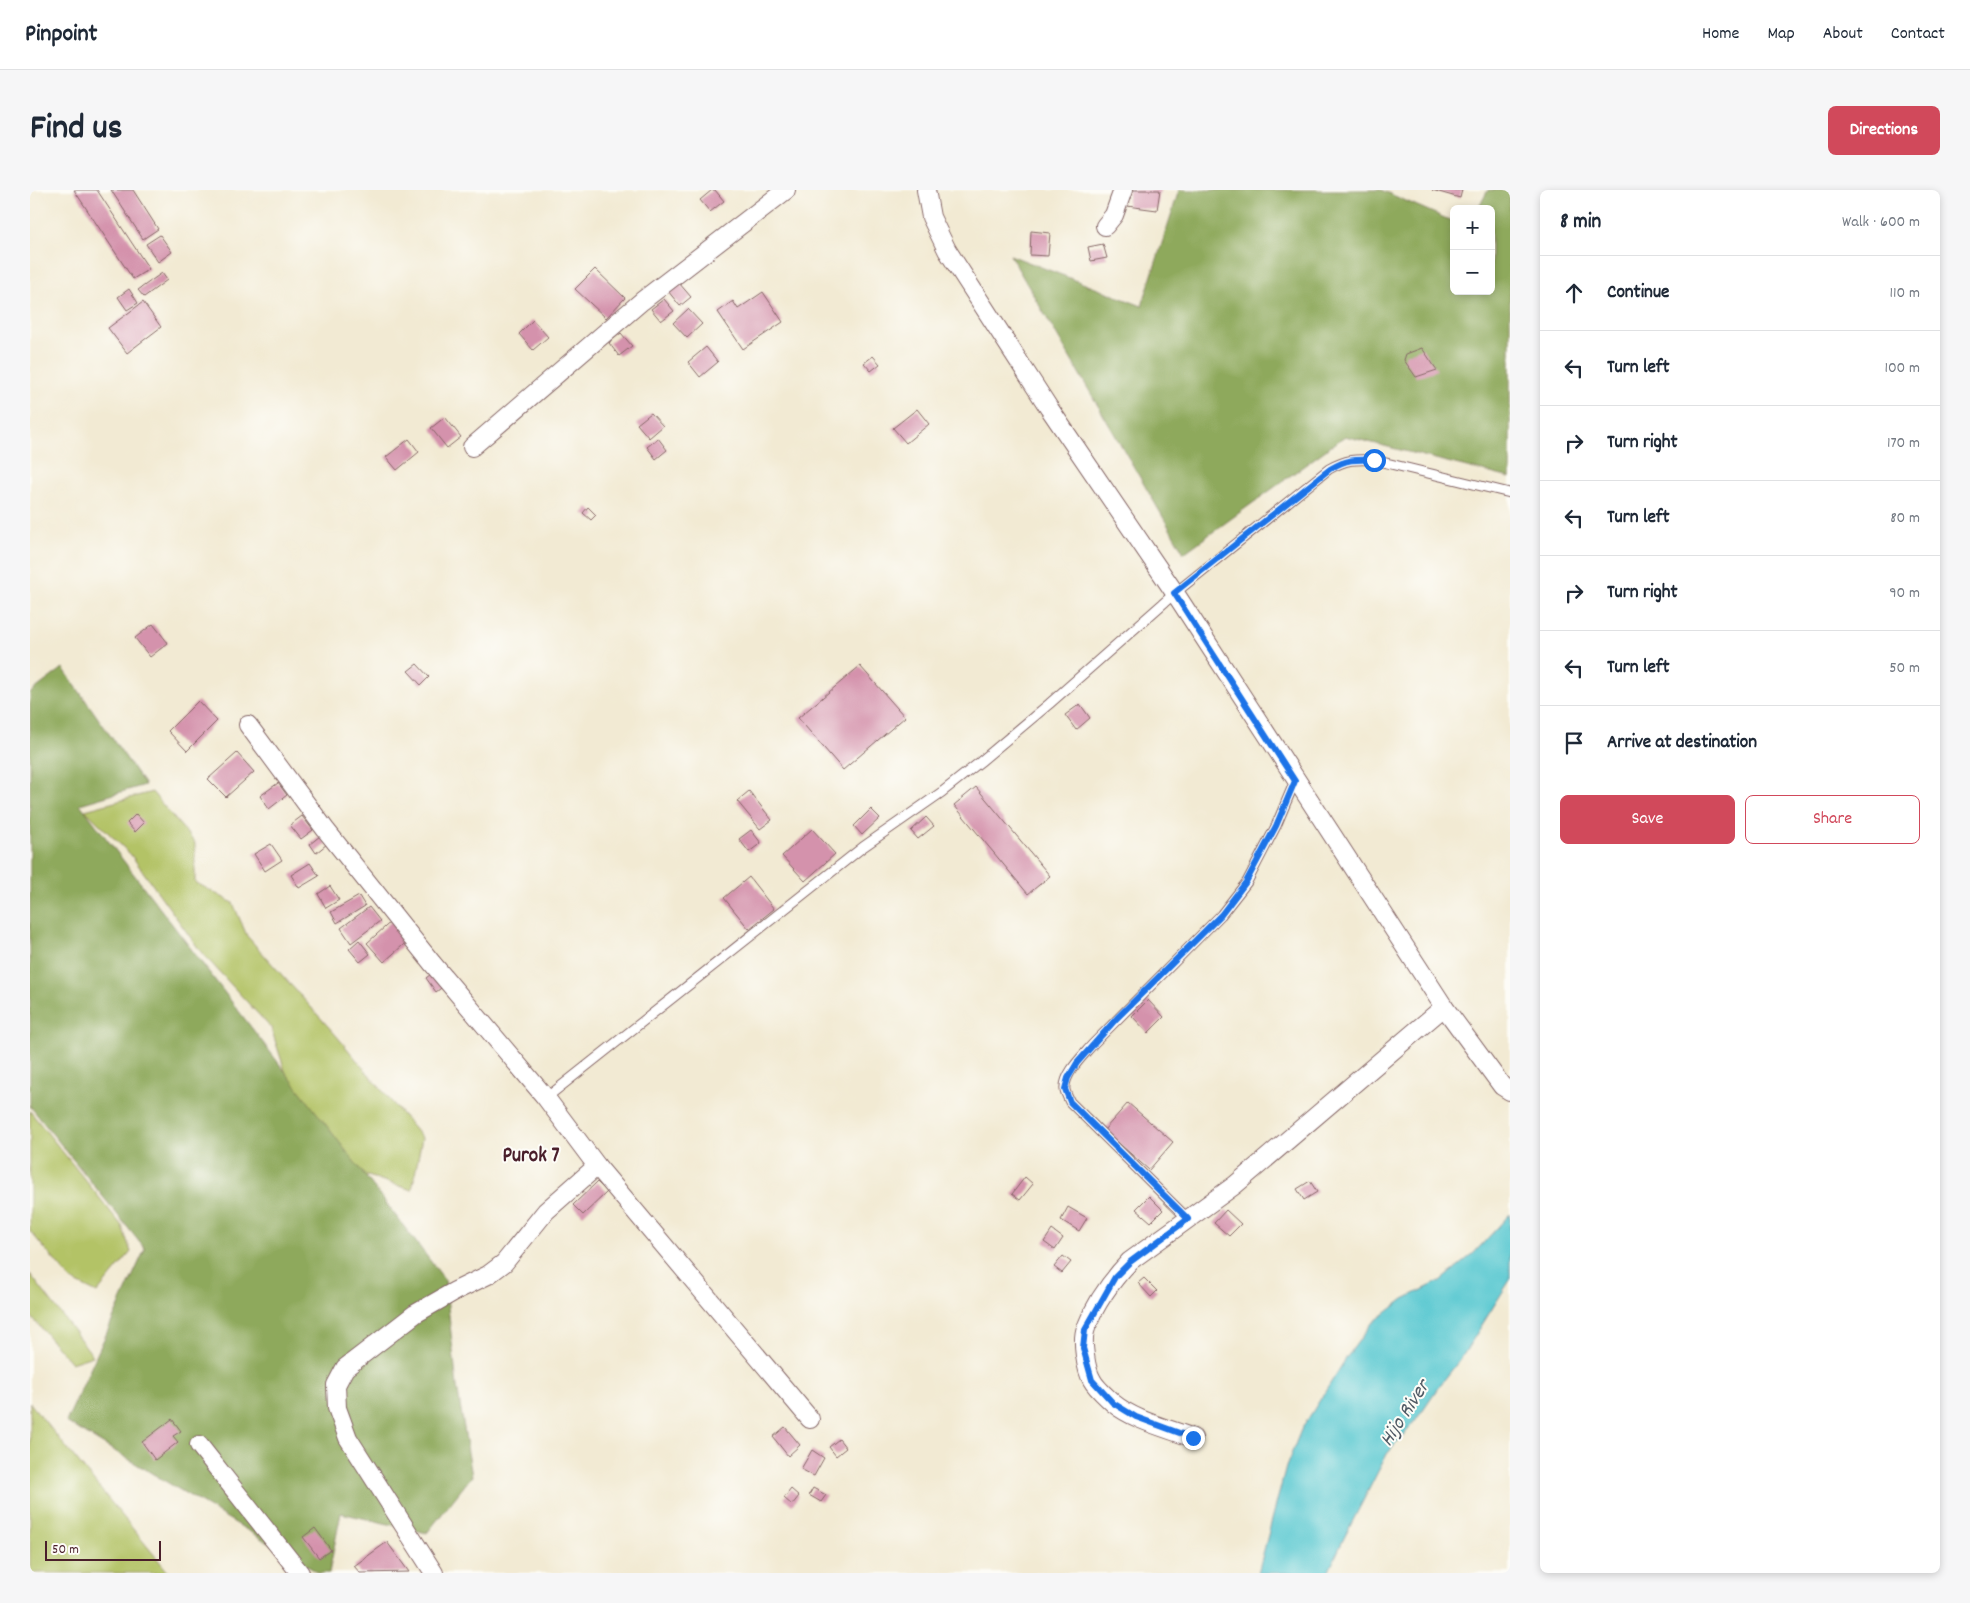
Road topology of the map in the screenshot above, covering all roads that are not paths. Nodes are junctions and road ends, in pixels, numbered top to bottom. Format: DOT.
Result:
graph roads {
  1 [pos="786,190"];
  2 [pos="926,190"];
  3 [pos="1123,190"];
  4 [pos="1105,226"];
  5 [pos="472,447"];
  6 [pos="1510,493"];
  7 [pos="1174,593"];
  8 [pos="248,725"];
  9 [pos="1295,781"];
  10 [pos="1444,1007"];
  11 [pos="1510,1091"];
  12 [pos="546,1098"];
  13 [pos="597,1166"];
  14 [pos="1188,1219"];
  15 [pos="810,1419"];
  16 [pos="1193,1438"];
  17 [pos="199,1445"];
  18 [pos="300,1573"];
  19 [pos="434,1573"];
  1 -- 5 [label="street"];
  2 -- 7 [label="street"];
  3 -- 4 [label="street"];
  6 -- 7 [label="lane"];
  7 -- 9 [label="street"];
  7 -- 12 [label="lane"];
  8 -- 12 [label="street"];
  9 -- 10 [label="street"];
  9 -- 14 [label="lane"];
  10 -- 11 [label="street"];
  10 -- 14 [label="street"];
  12 -- 13 [label="street"];
  13 -- 15 [label="street"];
  13 -- 19 [label="street"];
  14 -- 16 [label="street"];
  17 -- 18 [label="street"];
}
